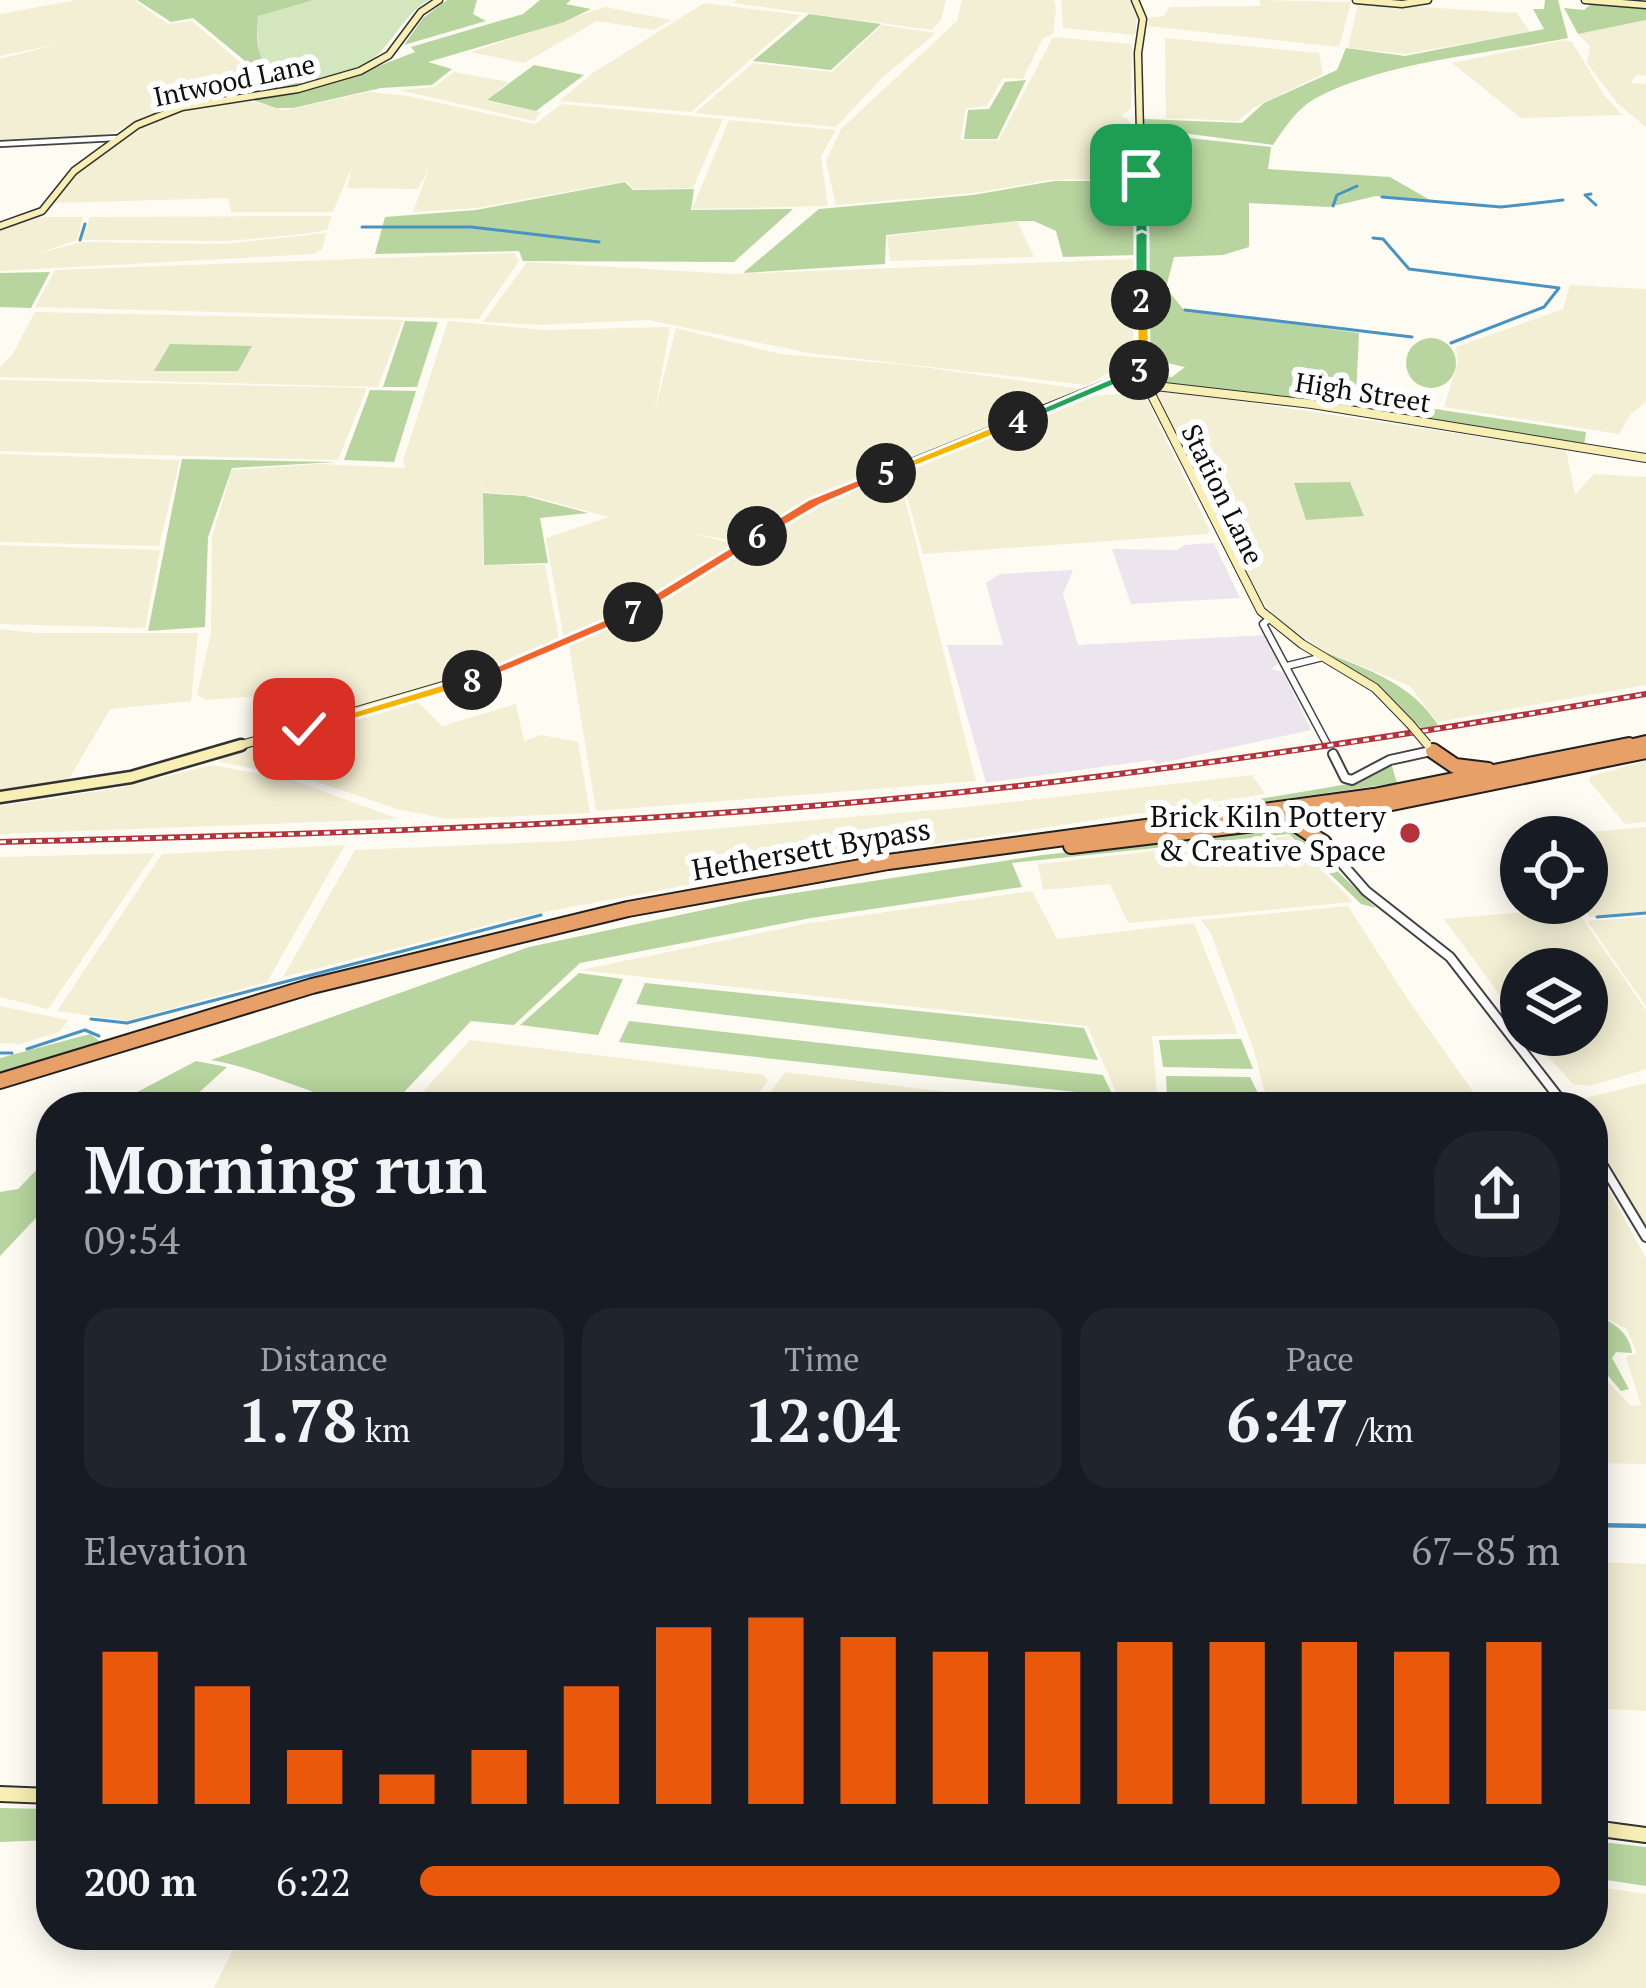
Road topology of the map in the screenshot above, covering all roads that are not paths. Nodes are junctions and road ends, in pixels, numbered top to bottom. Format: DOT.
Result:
graph roads {
  1 [pos="439,0"];
  2 [pos="1135,0"];
  3 [pos="1356,0"];
  4 [pos="1428,0"];
  5 [pos="1585,0"];
  6 [pos="1646,5"];
  7 [pos="116,138"];
  8 [pos="0,144"];
  9 [pos="0,226"];
  10 [pos="1144,368"];
  11 [pos="1112,382"];
  12 [pos="1146,384"];
  13 [pos="1646,458"];
  14 [pos="1269,620"];
  15 [pos="1323,657"];
  16 [pos="1287,666"];
  17 [pos="1646,741"];
  18 [pos="1327,744"];
  19 [pos="1430,747"];
  20 [pos="1646,752"];
  21 [pos="1333,754"];
  22 [pos="1558,761"];
  23 [pos="1373,796"];
  24 [pos="0,797"];
  25 [pos="1326,816"];
  26 [pos="1288,821"];
  27 [pos="1324,843"];
  28 [pos="0,1084"];
  29 [pos="1554,1092"];
  30 [pos="1608,1174"];
  31 [pos="1646,1237"];
  32 [pos="0,1794"];
  33 [pos="36,1795"];
  34 [pos="1608,1830"];
  35 [pos="1646,1834"];
  1 -- 7 [label="street, Intwood Lane"];
  2 -- 10 [label="street, Station Lane"];
  3 -- 4 [label="street"];
  5 -- 6 [label="street"];
  7 -- 8 [label="street"];
  7 -- 9 [label="street, Intwood Lane"];
  10 -- 11 [label="street"];
  10 -- 12 [label="street, Station Lane"];
  11 -- 12 [label="street, High Street"];
  11 -- 24 [label="street"];
  12 -- 13 [label="street, High Street"];
  12 -- 14 [label="street, Station Lane"];
  14 -- 15 [label="street, Station Lane"];
  14 -- 16 [label="street, Station Lane"];
  15 -- 16 [label="street"];
  15 -- 19 [label="street, Station Lane, bridge"];
  16 -- 18 [label="street, Station Lane"];
  17 -- 22 [label="highway, Hethersett Bypass"];
  19 -- 21 [label="street"];
  19 -- 22 [label="highway"];
  19 -- 23 [label="highway"];
  20 -- 25 [label="highway, Hethersett Bypass"];
  22 -- 23 [label="highway, Hethersett Bypass"];
  23 -- 28 [label="highway, Hethersett Bypass"];
  25 -- 26 [label="highway, Hethersett Bypass"];
  25 -- 27 [label="highway"];
  26 -- 27 [label="highway"];
  26 -- 28 [label="highway, Hethersett Bypass"];
  27 -- 29 [label="street"];
  30 -- 31 [label="street"];
  32 -- 33 [label="street"];
  34 -- 35 [label="street"];
}
